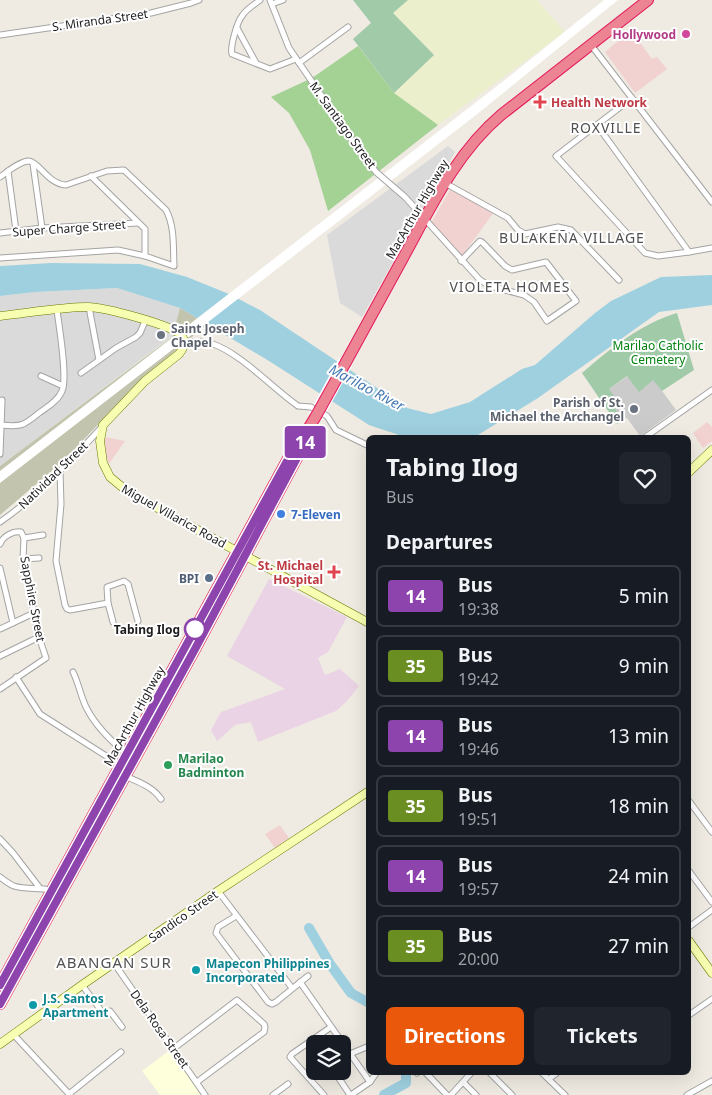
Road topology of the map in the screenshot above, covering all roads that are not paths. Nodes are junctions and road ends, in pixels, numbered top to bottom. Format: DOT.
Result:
graph roads {
  1 [pos="199,0"];
  2 [pos="260,0"];
  3 [pos="283,0"];
  4 [pos="648,0"];
  5 [pos="271,2"];
  6 [pos="348,27"];
  7 [pos="237,28"];
  8 [pos="0,35"];
  9 [pos="591,44"];
  10 [pos="298,61"];
  11 [pos="256,64"];
  12 [pos="632,98"];
  13 [pos="597,125"];
  14 [pos="33,163"];
  15 [pos="8,171"];
  16 [pos="91,176"];
  17 [pos="0,177"];
  18 [pos="444,183"];
  19 [pos="712,202"];
  20 [pos="424,219"];
  21 [pos="138,223"];
  22 [pos="42,228"];
  23 [pos="16,231"];
  24 [pos="0,233"];
  25 [pos="712,248"];
  26 [pos="689,252"];
  27 [pos="145,256"];
  28 [pos="0,258"];
  29 [pos="461,261"];
  30 [pos="619,280"];
  31 [pos="89,307"];
  32 [pos="57,310"];
  33 [pos="0,316"];
  34 [pos="146,320"];
  35 [pos="184,342"];
  36 [pos="99,360"];
  37 [pos="81,373"];
  38 [pos="41,376"];
  39 [pos="63,386"];
  40 [pos="712,390"];
  41 [pos="2,400"];
  42 [pos="1,426"];
  43 [pos="103,426"];
  44 [pos="648,435"];
  45 [pos="366,445"];
  46 [pos="712,450"];
  47 [pos="0,454"];
  48 [pos="691,470"];
  49 [pos="60,471"];
  50 [pos="0,522"];
  51 [pos="44,535"];
  52 [pos="24,538"];
  53 [pos="0,544"];
  54 [pos="241,554"];
  55 [pos="39,558"];
  56 [pos="23,559"];
  57 [pos="0,568"];
  58 [pos="108,603"];
  59 [pos="34,613"];
  60 [pos="138,621"];
  61 [pos="366,621"];
  62 [pos="113,622"];
  63 [pos="13,623"];
  64 [pos="0,629"];
  65 [pos="39,637"];
  66 [pos="0,656"];
  67 [pos="73,672"];
  68 [pos="16,677"];
  69 [pos="0,689"];
  70 [pos="127,754"];
  71 [pos="125,770"];
  72 [pos="366,793"];
  73 [pos="161,798"];
  74 [pos="691,804"];
  75 [pos="712,832"];
  76 [pos="0,839"];
  77 [pos="691,874"];
  78 [pos="0,877"];
  79 [pos="39,888"];
  80 [pos="218,891"];
  81 [pos="56,893"];
  82 [pos="712,902"];
  83 [pos="712,910"];
  84 [pos="236,916"];
  85 [pos="691,926"];
  86 [pos="691,944"];
  87 [pos="114,964"];
  88 [pos="712,972"];
  89 [pos="308,976"];
  90 [pos="300,982"];
  91 [pos="0,985"];
  92 [pos="82,985"];
  93 [pos="292,988"];
  94 [pos="712,999"];
  95 [pos="0,1004"];
  96 [pos="691,1014"];
  97 [pos="122,1027"];
  98 [pos="330,1027"];
  99 [pos="14,1034"];
  100 [pos="321,1035"];
  101 [pos="336,1035"];
  102 [pos="0,1044"];
  103 [pos="306,1046"];
  104 [pos="366,1047"];
  105 [pos="173,1048"];
  106 [pos="121,1052"];
  107 [pos="351,1054"];
  108 [pos="351,1055"];
  109 [pos="306,1075"];
  110 [pos="375,1075"];
  111 [pos="428,1075"];
  112 [pos="468,1075"];
  113 [pos="492,1075"];
  114 [pos="544,1075"];
  115 [pos="554,1075"];
  116 [pos="549,1079"];
  117 [pos="311,1080"];
  118 [pos="340,1080"];
  119 [pos="712,1081"];
  120 [pos="197,1082"];
  121 [pos="370,1082"];
  122 [pos="464,1083"];
  123 [pos="288,1084"];
  124 [pos="282,1089"];
  125 [pos="690,1094"];
  126 [pos="70,1095"];
  127 [pos="205,1095"];
  128 [pos="273,1095"];
  129 [pos="285,1095"];
  130 [pos="324,1095"];
  131 [pos="351,1095"];
  132 [pos="447,1095"];
  133 [pos="451,1095"];
  134 [pos="476,1095"];
  135 [pos="512,1095"];
  136 [pos="565,1095"];
  1 -- 8 [label="street, S. Miranda Street"];
  2 -- 7 [label="street"];
  3 -- 5 [label="street"];
  4 -- 9 [label="highway, MacArthur Highway"];
  5 -- 10 [label="street, M. Santiago Street"];
  6 -- 10 [label="street"];
  7 -- 11 [label="street"];
  7 -- 11 [label="street"];
  9 -- 12 [label="street"];
  9 -- 18 [label="highway, MacArthur Highway"];
  10 -- 11 [label="street"];
  10 -- 20 [label="street, M. Santiago Street"];
  12 -- 13 [label="street"];
  12 -- 19 [label="street"];
  13 -- 26 [label="street"];
  13 -- 26 [label="street"];
  14 -- 15 [label="street"];
  14 -- 16 [label="street"];
  14 -- 22 [label="street"];
  15 -- 17 [label="street"];
  15 -- 23 [label="street"];
  16 -- 21 [label="street"];
  16 -- 27 [label="street"];
  18 -- 20 [label="highway, MacArthur Highway"];
  18 -- 30 [label="street"];
  20 -- 29 [label="street, M. Santiago Street"];
  20 -- 54 [label="highway, MacArthur Highway, bridge"];
  21 -- 22 [label="street, Super Charge Street"];
  21 -- 27 [label="street"];
  22 -- 23 [label="street, Super Charge Street"];
  23 -- 24 [label="street, Super Charge Street"];
  25 -- 26 [label="street"];
  27 -- 28 [label="street"];
  29 -- 29 [label="street, M. Santiago Street"];
  31 -- 32 [label="main road"];
  31 -- 34 [label="main road"];
  31 -- 36 [label="street"];
  32 -- 33 [label="main road"];
  32 -- 39 [label="street"];
  34 -- 35 [label="main road"];
  34 -- 36 [label="street"];
  35 -- 43 [label="main road"];
  35 -- 45 [label="street"];
  36 -- 37 [label="street"];
  38 -- 39 [label="street"];
  39 -- 42 [label="street"];
  40 -- 44 [label="street"];
  41 -- 42 [label="street"];
  42 -- 47 [label="street"];
  43 -- 49 [label="street, Natividad Street"];
  43 -- 54 [label="main road, Miguel Villarica Road"];
  46 -- 48 [label="main road"];
  49 -- 50 [label="street, Natividad Street"];
  49 -- 58 [label="street"];
  51 -- 52 [label="street"];
  52 -- 53 [label="street"];
  52 -- 56 [label="street, Sapphire Street"];
  54 -- 61 [label="main road, Miguel Villarica Road"];
  54 -- 70 [label="highway, MacArthur Highway"];
  54 -- 71 [label="highway, MacArthur Highway"];
  55 -- 56 [label="street"];
  56 -- 59 [label="street, Sapphire Street"];
  57 -- 63 [label="street"];
  58 -- 60 [label="street"];
  58 -- 62 [label="street"];
  59 -- 63 [label="street"];
  59 -- 65 [label="street, Sapphire Street"];
  63 -- 64 [label="street"];
  65 -- 66 [label="street"];
  65 -- 68 [label="street, Sapphire Street"];
  67 -- 70 [label="street"];
  68 -- 69 [label="street"];
  68 -- 71 [label="street"];
  70 -- 71 [label="highway, MacArthur Highway"];
  71 -- 73 [label="street"];
  71 -- 81 [label="highway, MacArthur Highway"];
  72 -- 80 [label="main road, Sandico Street"];
  74 -- 75 [label="street"];
  76 -- 79 [label="street"];
  77 -- 82 [label="street"];
  78 -- 79 [label="street"];
  79 -- 81 [label="street"];
  80 -- 84 [label="street"];
  80 -- 87 [label="main road, Sandico Street"];
  81 -- 91 [label="highway, MacArthur Highway"];
  81 -- 95 [label="highway, MacArthur Highway"];
  83 -- 85 [label="street"];
  84 -- 93 [label="street"];
  84 -- 93 [label="street"];
  86 -- 88 [label="main road"];
  87 -- 92 [label="main road, Sandico Street"];
  87 -- 105 [label="street, Dela Rosa Street"];
  89 -- 90 [label="street"];
  90 -- 93 [label="street"];
  90 -- 98 [label="street"];
  92 -- 97 [label="street"];
  92 -- 99 [label="main road, Sandico Street"];
  94 -- 96 [label="street"];
  98 -- 100 [label="street"];
  98 -- 101 [label="street"];
  99 -- 102 [label="main road, Sandico Street"];
  99 -- 126 [label="street"];
  103 -- 109 [label="street"];
  104 -- 107 [label="street"];
  105 -- 120 [label="street, Dela Rosa Street"];
  105 -- 120 [label="street"];
  106 -- 126 [label="street"];
  108 -- 121 [label="street"];
  110 -- 121 [label="street"];
  111 -- 132 [label="street"];
  112 -- 122 [label="street"];
  113 -- 135 [label="street"];
  114 -- 116 [label="street"];
  115 -- 116 [label="street"];
  116 -- 136 [label="street"];
  117 -- 130 [label="street"];
  118 -- 131 [label="street"];
  119 -- 125 [label="street"];
  120 -- 127 [label="street, Dela Rosa Street"];
  121 -- 131 [label="street"];
  122 -- 133 [label="street"];
  122 -- 134 [label="street"];
  123 -- 124 [label="street"];
  124 -- 128 [label="street"];
  124 -- 129 [label="street"];
}
